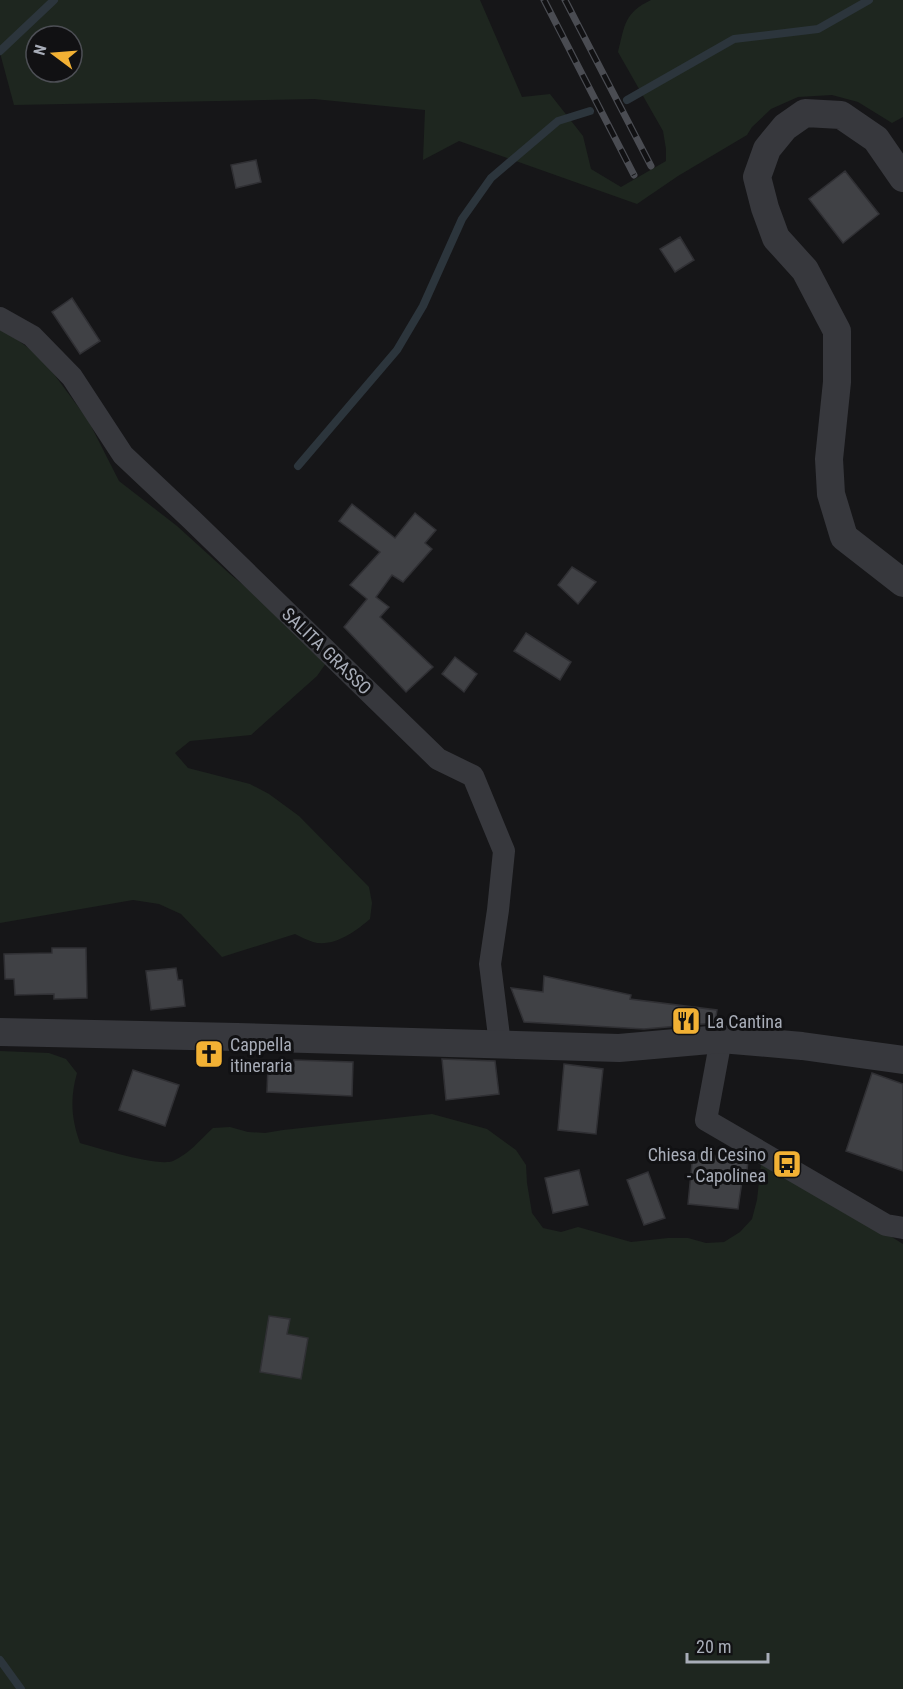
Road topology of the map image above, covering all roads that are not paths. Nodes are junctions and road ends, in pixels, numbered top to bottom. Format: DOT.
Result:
graph roads {
  1 [pos="903,178"];
  2 [pos="0,318"];
  3 [pos="903,583"];
  4 [pos="0,1032"];
  5 [pos="721,1040"];
  6 [pos="500,1044"];
  7 [pos="903,1060"];
  8 [pos="903,1228"];
  1 -- 3 [label="street"];
  2 -- 6 [label="street, SALITA GRASSO"];
  4 -- 6 [label="street"];
  5 -- 6 [label="street"];
  5 -- 7 [label="street"];
  5 -- 8 [label="street"];
}
